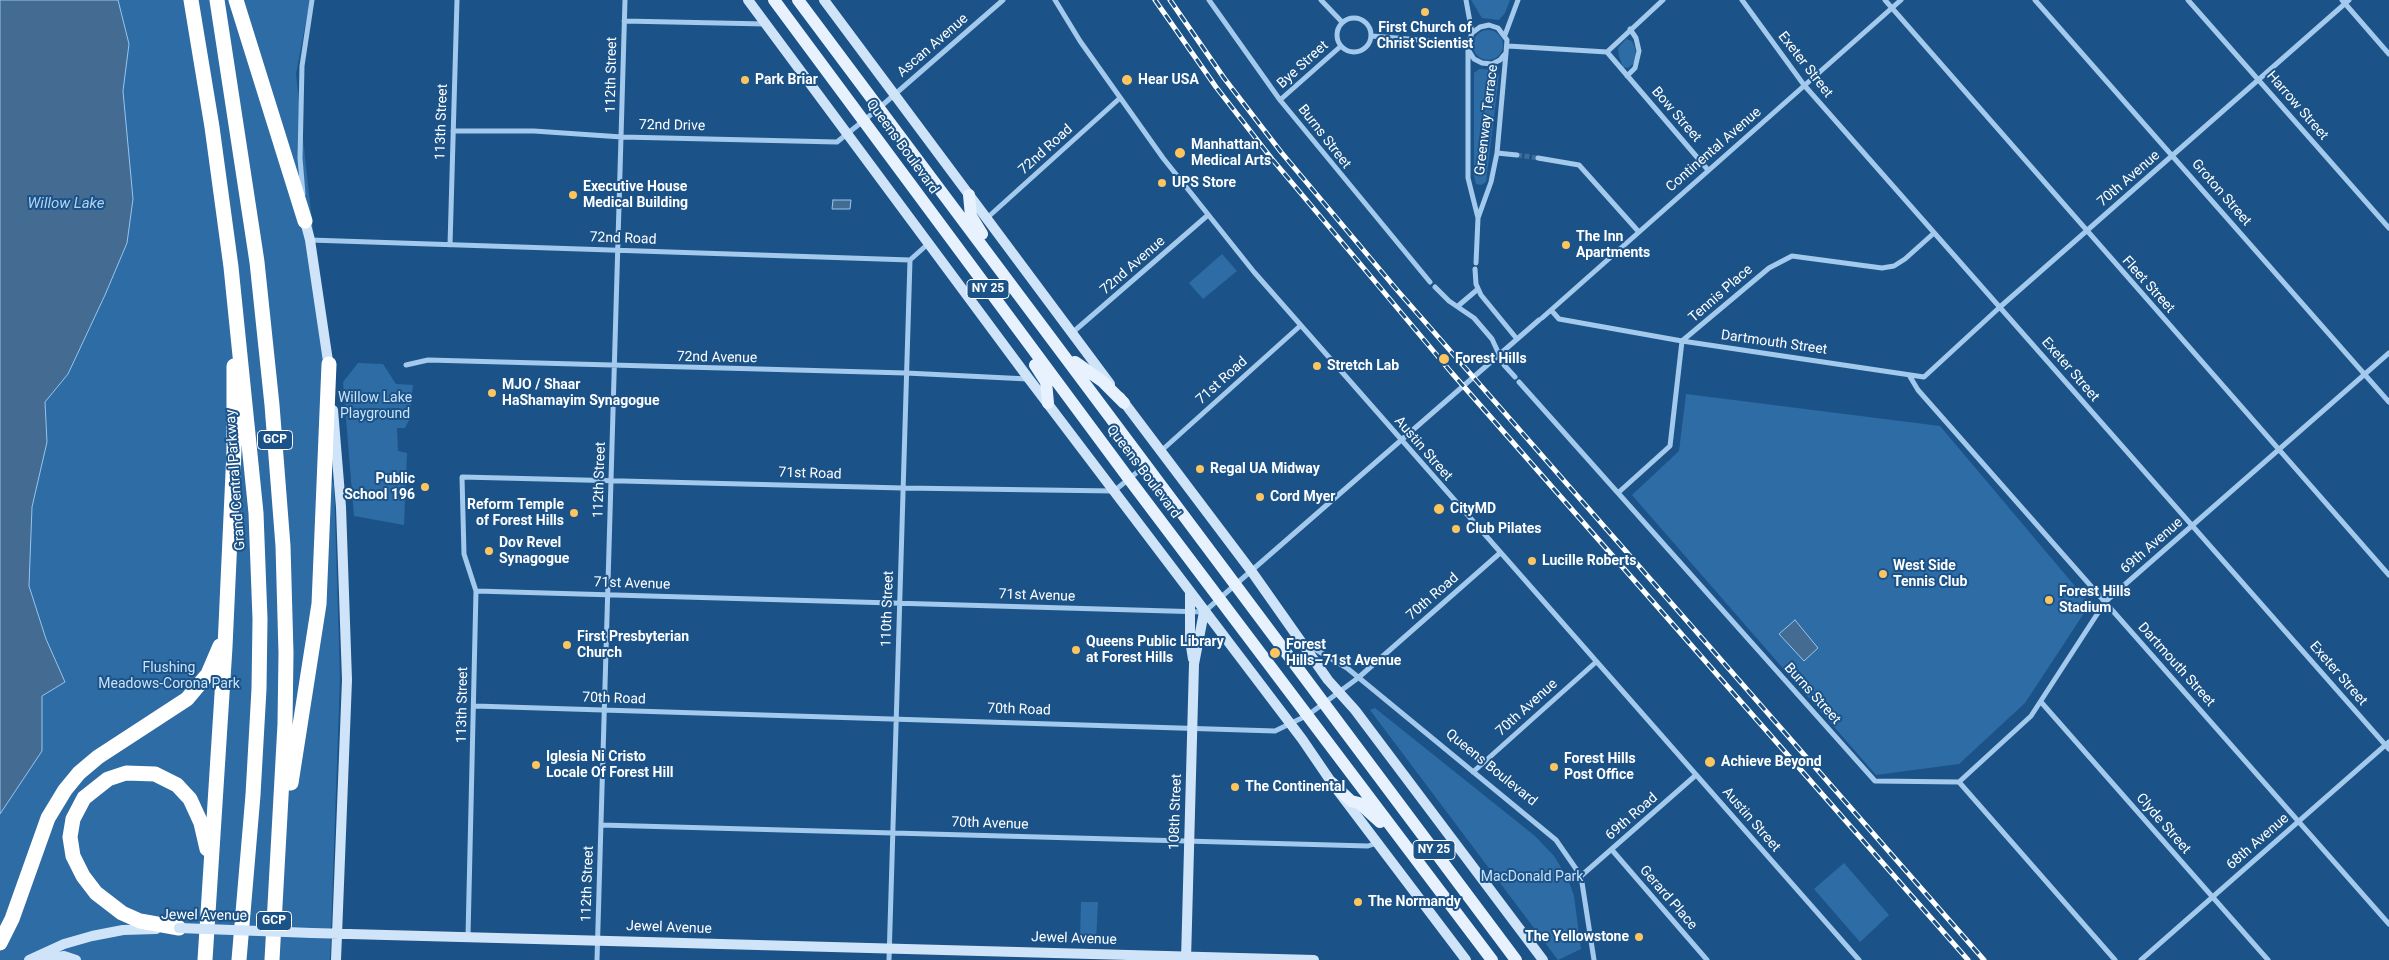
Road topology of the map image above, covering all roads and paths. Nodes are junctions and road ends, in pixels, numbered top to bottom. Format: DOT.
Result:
graph roads {
  1 [pos="191,0"];
  2 [pos="217,0"];
  3 [pos="236,0"];
  4 [pos="312,0"];
  5 [pos="457,0"];
  6 [pos="625,0"];
  7 [pos="748,0"];
  8 [pos="774,0"];
  9 [pos="798,0"];
  10 [pos="824,0"];
  11 [pos="1004,0"];
  12 [pos="1055,0"];
  13 [pos="1209,0"];
  14 [pos="1321,0"];
  15 [pos="1466,0"];
  16 [pos="1518,0"];
  17 [pos="1663,0"];
  18 [pos="1742,0"];
  19 [pos="1885,0"];
  20 [pos="1901,0"];
  21 [pos="2035,0"];
  22 [pos="2188,0"];
  23 [pos="2345,1"];
  24 [pos="1892,8"];
  25 [pos="624,21"];
  26 [pos="1342,22"];
  27 [pos="766,24"];
  28 [pos="1630,29"];
  29 [pos="1472,33"];
  30 [pos="1505,35"];
  31 [pos="1372,36"];
  32 [pos="1468,44"];
  33 [pos="1341,46"];
  34 [pos="1508,46"];
  35 [pos="1470,51"];
  36 [pos="1607,52"];
  37 [pos="1506,53"];
  38 [pos="2389,54"];
  39 [pos="1627,76"];
  40 [pos="2259,80"];
  41 [pos="1804,85"];
  42 [pos="896,94"];
  43 [pos="1120,98"];
  44 [pos="1280,100"];
  45 [pos="878,109"];
  46 [pos="865,121"];
  47 [pos="453,131"];
  48 [pos="847,135"];
  49 [pos="622,137"];
  50 [pos="1497,154"];
  51 [pos="1517,155"];
  52 [pos="2172,156"];
  53 [pos="1538,158"];
  54 [pos="1708,170"];
  55 [pos="969,196"];
  56 [pos="1208,215"];
  57 [pos="1478,218"];
  58 [pos="986,219"];
  59 [pos="305,222"];
  60 [pos="2389,228"];
  61 [pos="1638,231"];
  62 [pos="2086,232"];
  63 [pos="1934,233"];
  64 [pos="310,240"];
  65 [pos="929,243"];
  66 [pos="450,245"];
  67 [pos="618,250"];
  68 [pos="910,260"];
  69 [pos="1002,272"];
  70 [pos="1430,282"];
  71 [pos="1435,287"];
  72 [pos="1478,289"];
  73 [pos="235,302"];
  74 [pos="1458,306"];
  75 [pos="1001,307"];
  76 [pos="2000,307"];
  77 [pos="1551,310"];
  78 [pos="1300,326"];
  79 [pos="1072,333"];
  80 [pos="1518,338"];
  81 [pos="1682,341"];
  82 [pos="1060,349"];
  83 [pos="2389,353"];
  84 [pos="1499,354"];
  85 [pos="329,364"];
  86 [pos="406,365"];
  87 [pos="615,366"];
  88 [pos="906,373"];
  89 [pos="2365,374"];
  90 [pos="1909,375"];
  91 [pos="1515,377"];
  92 [pos="1924,377"];
  93 [pos="1028,378"];
  94 [pos="1519,382"];
  95 [pos="2389,402"];
  96 [pos="1048,403"];
  97 [pos="1124,404"];
  98 [pos="1400,441"];
  99 [pos="2279,450"];
  100 [pos="1160,452"];
  101 [pos="1147,464"];
  102 [pos="462,477"];
  103 [pos="1129,479"];
  104 [pos="610,480"];
  105 [pos="903,488"];
  106 [pos="1114,491"];
  107 [pos="1619,492"];
  108 [pos="2192,526"];
  109 [pos="1500,553"];
  110 [pos="1252,572"];
  111 [pos="2389,575"];
  112 [pos="1236,585"];
  113 [pos="476,591"];
  114 [pos="608,594"];
  115 [pos="1190,594"];
  116 [pos="1219,599"];
  117 [pos="2105,602"];
  118 [pos="899,603"];
  119 [pos="1190,611"];
  120 [pos="1204,612"];
  121 [pos="226,625"];
  122 [pos="1303,643"];
  123 [pos="1596,662"];
  124 [pos="1194,664"];
  125 [pos="1358,678"];
  126 [pos="1339,692"];
  127 [pos="2041,702"];
  128 [pos="1324,703"];
  129 [pos="475,706"];
  130 [pos="604,710"];
  131 [pos="1308,715"];
  132 [pos="896,718"];
  133 [pos="1291,724"];
  134 [pos="1192,726"];
  135 [pos="2388,745"];
  136 [pos="1472,772"];
  137 [pos="1696,775"];
  138 [pos="1959,782"];
  139 [pos="1332,783"];
  140 [pos="2299,822"];
  141 [pos="601,825"];
  142 [pos="893,833"];
  143 [pos="1400,839"];
  144 [pos="1189,841"];
  145 [pos="1377,843"];
  146 [pos="1612,850"];
  147 [pos="1582,876"];
  148 [pos="276,883"];
  149 [pos="209,891"];
  150 [pos="2213,896"];
  151 [pos="2389,924"];
  152 [pos="179,928"];
  153 [pos="337,933"];
  154 [pos="468,936"];
  155 [pos="598,940"];
  156 [pos="0,943"];
  157 [pos="890,948"];
  158 [pos="1186,958"];
  159 [pos="29,960"];
  160 [pos="42,960"];
  161 [pos="76,960"];
  162 [pos="205,960"];
  163 [pos="239,960"];
  164 [pos="272,960"];
  165 [pos="336,960"];
  166 [pos="598,960"];
  167 [pos="889,960"];
  168 [pos="1314,960"];
  169 [pos="1466,960"];
  170 [pos="1492,960"];
  171 [pos="1516,960"];
  172 [pos="1543,960"];
  173 [pos="1594,960"];
  174 [pos="1707,960"];
  175 [pos="1859,960"];
  176 [pos="2115,960"];
  177 [pos="2141,960"];
  178 [pos="2268,960"];
  1 -- 73 [label="highway, Grand Central Parkway / GCP"];
  2 -- 148 [label="highway, GCP"];
  3 -- 59 [label="highway"];
  4 -- 59 [label="street"];
  5 -- 47 [label="street, 113th Street"];
  6 -- 25 [label="street, 112th Street"];
  7 -- 27 [label="street"];
  8 -- 46 [label="main road, Queens Boulevard / NY 25"];
  9 -- 45 [label="main road, Queens Boulevard / NY 25"];
  10 -- 42 [label="street, Queens Boulevard"];
  11 -- 42 [label="street, Ascan Avenue"];
  12 -- 43 [label="street, Austin Street"];
  13 -- 44 [label="street, Burns Street"];
  14 -- 26 [label="street"];
  15 -- 29 [label="street"];
  16 -- 30 [label="street"];
  17 -- 28 [label="street"];
  18 -- 41 [label="street, Exeter Street"];
  19 -- 24 [label="street, Fleet Street"];
  20 -- 24 [label="street, Continental Avenue"];
  21 -- 52 [label="street, Groton Street"];
  22 -- 40 [label="street, Harrow Street"];
  23 -- 38 [label="street"];
  23 -- 40 [label="street, 70th Avenue"];
  24 -- 41 [label="street, Continental Avenue"];
  24 -- 62 [label="street, Fleet Street"];
  25 -- 27 [label="street"];
  25 -- 49 [label="street, 112th Street"];
  26 -- 31 [label="street"];
  26 -- 33 [label="street"];
  27 -- 48 [label="street"];
  28 -- 36 [label="street"];
  28 -- 39 [label="street"];
  29 -- 30 [label="street"];
  29 -- 32 [label="street"];
  30 -- 34 [label="street"];
  31 -- 32 [label="street"];
  31 -- 33 [label="street"];
  32 -- 35 [label="street"];
  33 -- 44 [label="street, Bye Street"];
  34 -- 36 [label="street"];
  34 -- 37 [label="street"];
  35 -- 37 [label="street"];
  35 -- 57 [label="street, Greenway Terrace"];
  36 -- 39 [label="street, Bow Street"];
  37 -- 50 [label="street, Greenway Terrace"];
  39 -- 54 [label="street, Bow Street"];
  40 -- 52 [label="street, 70th Avenue"];
  40 -- 60 [label="street, Harrow Street"];
  41 -- 54 [label="street, Continental Avenue"];
  41 -- 63 [label="street, Exeter Street"];
  42 -- 45 [label="street, Ascan Avenue"];
  42 -- 55 [label="street, Queens Boulevard"];
  43 -- 56 [label="street, Austin Street"];
  43 -- 58 [label="street, 72nd Road"];
  44 -- 70 [label="street, Burns Street"];
  45 -- 46 [label="street, 72nd Drive"];
  45 -- 69 [label="main road, Queens Boulevard / NY 25"];
  46 -- 48 [label="street, 72nd Drive"];
  46 -- 75 [label="main road, Queens Boulevard / NY 25"];
  47 -- 49 [label="street, 72nd Drive"];
  47 -- 66 [label="street, 113th Street"];
  48 -- 49 [label="street, 72nd Drive"];
  48 -- 65 [label="street"];
  49 -- 67 [label="street, 112th Street"];
  50 -- 51 [label="street"];
  50 -- 57 [label="street, Greenway Terrace"];
  52 -- 62 [label="street, 70th Avenue"];
  52 -- 89 [label="street, Groton Street"];
  53 -- 61 [label="street"];
  54 -- 61 [label="street, Continental Avenue"];
  55 -- 58 [label="street, Queens Boulevard"];
  55 -- 69 [label="main road"];
  56 -- 78 [label="street, Austin Street"];
  56 -- 79 [label="street, 72nd Avenue"];
  57 -- 72 [label="street, Greenway Terrace"];
  58 -- 79 [label="street, Queens Boulevard"];
  59 -- 64 [label="street"];
  61 -- 77 [label="street, Continental Avenue"];
  62 -- 76 [label="street, 70th Avenue"];
  62 -- 99 [label="street, Fleet Street"];
  63 -- 76 [label="street, Exeter Street"];
  63 -- 81 [label="street, Tennis Place"];
  64 -- 66 [label="street, 72nd Road"];
  64 -- 85 [label="street"];
  65 -- 68 [label="street"];
  65 -- 93 [label="street"];
  66 -- 67 [label="street, 72nd Road"];
  67 -- 68 [label="street, 72nd Road"];
  67 -- 87 [label="street, 112th Street"];
  68 -- 88 [label="street, 110th Street"];
  69 -- 82 [label="main road, Queens Boulevard / NY 25"];
  71 -- 74 [label="street"];
  72 -- 74 [label="street"];
  72 -- 80 [label="street"];
  73 -- 121 [label="highway"];
  73 -- 163 [label="highway, Grand Central Parkway / GCP"];
  74 -- 84 [label="street"];
  75 -- 96 [label="main road"];
  75 -- 103 [label="main road, Queens Boulevard / NY 25"];
  76 -- 92 [label="street, 70th Avenue"];
  76 -- 108 [label="street, Exeter Street"];
  77 -- 80 [label="street, Continental Avenue"];
  77 -- 81 [label="street, Dartmouth Street"];
  78 -- 98 [label="street, Austin Street"];
  78 -- 100 [label="street, 71st Road"];
  79 -- 97 [label="street, Queens Boulevard"];
  80 -- 84 [label="street, Continental Avenue"];
  81 -- 90 [label="street, Dartmouth Street"];
  81 -- 107 [label="street"];
  82 -- 97 [label="main road"];
  82 -- 101 [label="main road, Queens Boulevard / NY 25"];
  83 -- 89 [label="street, 69th Avenue"];
  84 -- 91 [label="street"];
  84 -- 98 [label="street"];
  85 -- 148 [label="highway"];
  85 -- 153 [label="street"];
  86 -- 87 [label="street, 72nd Avenue"];
  87 -- 88 [label="street, 72nd Avenue"];
  87 -- 104 [label="street, 112th Street"];
  88 -- 93 [label="street, 72nd Avenue"];
  88 -- 105 [label="street, 110th Street"];
  89 -- 95 [label="street, Groton Street"];
  89 -- 99 [label="street, 69th Avenue"];
  90 -- 92 [label="street, Dartmouth Street"];
  90 -- 117 [label="street, Dartmouth Street"];
  93 -- 96 [label="street"];
  94 -- 107 [label="street, Burns Street"];
  96 -- 106 [label="street"];
  97 -- 100 [label="street, Queens Boulevard"];
  98 -- 109 [label="street, Austin Street"];
  98 -- 110 [label="street"];
  99 -- 108 [label="street, 69th Avenue"];
  99 -- 111 [label="street, Fleet Street"];
  100 -- 110 [label="street, Queens Boulevard"];
  101 -- 103 [label="street"];
  101 -- 112 [label="main road, Queens Boulevard / NY 25"];
  102 -- 104 [label="street, 71st Road"];
  102 -- 113 [label="street, 113th Street"];
  103 -- 106 [label="street"];
  103 -- 116 [label="main road, Queens Boulevard / NY 25"];
  104 -- 105 [label="street, 71st Road"];
  104 -- 114 [label="street, 112th Street"];
  105 -- 106 [label="street, 71st Road"];
  105 -- 118 [label="street, 110th Street"];
  106 -- 115 [label="street"];
  107 -- 138 [label="street, Burns Street"];
  108 -- 117 [label="street, 69th Avenue"];
  108 -- 135 [label="street, Exeter Street"];
  109 -- 123 [label="street, Austin Street"];
  109 -- 125 [label="street, 70th Road"];
  110 -- 112 [label="street"];
  110 -- 122 [label="street, Queens Boulevard"];
  112 -- 116 [label="street"];
  112 -- 128 [label="main road, Queens Boulevard / NY 25"];
  113 -- 114 [label="street, 71st Avenue"];
  113 -- 129 [label="street, 113th Street"];
  114 -- 118 [label="street, 71st Avenue"];
  114 -- 130 [label="street, 112th Street"];
  115 -- 119 [label="street, 108th Street"];
  115 -- 120 [label="street"];
  116 -- 120 [label="street"];
  116 -- 131 [label="main road, Queens Boulevard / NY 25"];
  117 -- 127 [label="street, 69th Avenue"];
  117 -- 140 [label="street, Dartmouth Street"];
  118 -- 119 [label="street, 71st Avenue"];
  118 -- 132 [label="street, 110th Street"];
  119 -- 120 [label="street, 71st Avenue"];
  119 -- 124 [label="street, 108th Street"];
  120 -- 124 [label="street, 108th Street"];
  120 -- 133 [label="street"];
  121 -- 149 [label="highway"];
  121 -- 156 [label="highway"];
  122 -- 125 [label="street, Queens Boulevard"];
  122 -- 126 [label="street, Queens Boulevard"];
  123 -- 136 [label="street, 70th Avenue"];
  123 -- 137 [label="street, Austin Street"];
  124 -- 134 [label="street, 108th Street"];
  125 -- 126 [label="street, 70th Road"];
  125 -- 136 [label="street, Queens Boulevard"];
  126 -- 128 [label="street, 70th Road"];
  126 -- 172 [label="street, Queens Boulevard"];
  127 -- 138 [label="street, 69th Avenue"];
  127 -- 150 [label="street, Clyde Street"];
  128 -- 131 [label="street, 70th Road"];
  128 -- 171 [label="main road, Queens Boulevard / NY 25"];
  129 -- 130 [label="street, 70th Road"];
  129 -- 154 [label="street, 113th Street"];
  130 -- 132 [label="street, 70th Road"];
  130 -- 141 [label="street, 112th Street"];
  131 -- 133 [label="street, 70th Road"];
  131 -- 143 [label="main road, Queens Boulevard / NY 25"];
  132 -- 134 [label="street, 70th Road"];
  132 -- 142 [label="street, 110th Street"];
  133 -- 134 [label="street, 70th Road"];
  133 -- 139 [label="street"];
  134 -- 144 [label="street, 108th Street"];
  135 -- 140 [label="street, 68th Avenue"];
  136 -- 147 [label="street, Queens Boulevard"];
  137 -- 146 [label="street, 69th Road"];
  137 -- 175 [label="street, Austin Street"];
  138 -- 176 [label="street"];
  139 -- 143 [label="main road"];
  139 -- 145 [label="street"];
  140 -- 150 [label="street, 68th Avenue"];
  140 -- 151 [label="street, Dartmouth Street"];
  141 -- 142 [label="street, 70th Avenue"];
  141 -- 155 [label="street, 112th Street"];
  142 -- 144 [label="street, 70th Avenue"];
  142 -- 157 [label="street, 110th Street"];
  143 -- 170 [label="main road, Queens Boulevard / NY 25"];
  144 -- 145 [label="street, 70th Avenue"];
  144 -- 158 [label="street, 108th Street"];
  145 -- 169 [label="street"];
  146 -- 147 [label="street, 69th Road"];
  146 -- 174 [label="street, Gerard Place"];
  147 -- 173 [label="street, Queens Boulevard"];
  148 -- 164 [label="highway, GCP"];
  149 -- 152 [label="highway"];
  149 -- 162 [label="highway"];
  150 -- 177 [label="street, 68th Avenue"];
  150 -- 178 [label="street, Clyde Street"];
  152 -- 153 [label="street, Jewel Avenue, bridge"];
  152 -- 159 [label="street, Jewel Avenue"];
  153 -- 154 [label="street, Jewel Avenue"];
  153 -- 165 [label="street"];
  154 -- 155 [label="street, Jewel Avenue"];
  155 -- 157 [label="street, Jewel Avenue"];
  155 -- 166 [label="street, 112th Street"];
  157 -- 158 [label="street, Jewel Avenue"];
  157 -- 167 [label="street, 110th Street"];
  158 -- 168 [label="street, Jewel Avenue"];
  160 -- 161 [label="street"];
}
